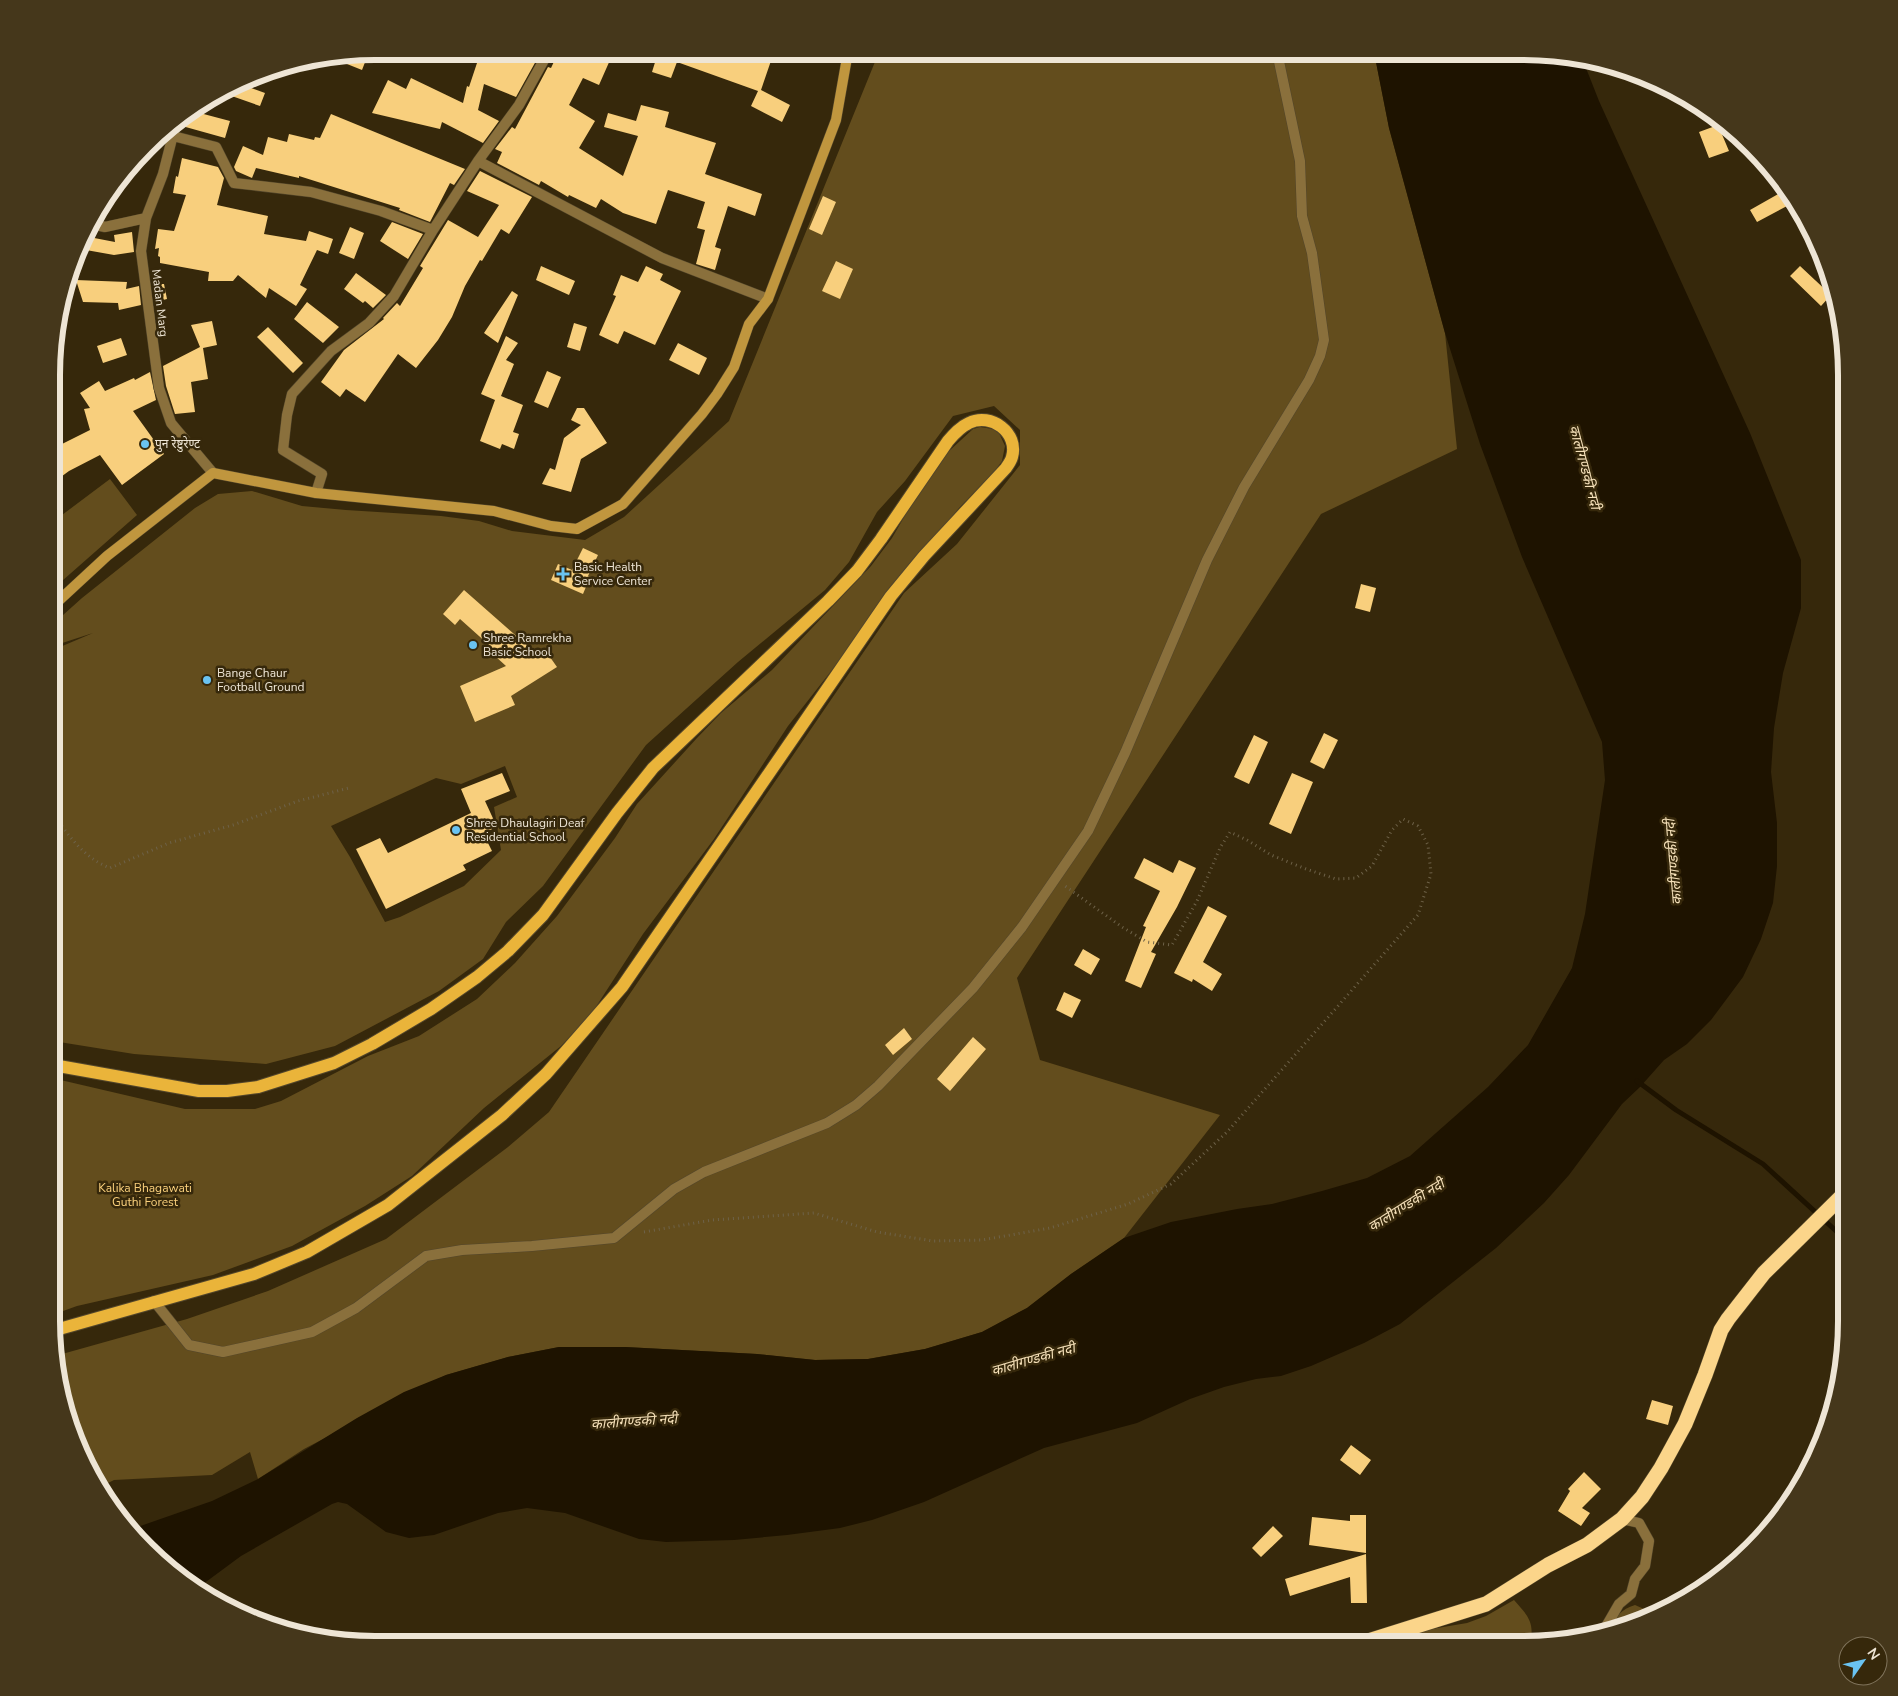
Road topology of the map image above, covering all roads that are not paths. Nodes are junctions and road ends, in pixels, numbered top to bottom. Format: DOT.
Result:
graph roads {
  1 [pos="544,60"];
  2 [pos="847,60"];
  3 [pos="1279,60"];
  4 [pos="174,132"];
  5 [pos="173,136"];
  6 [pos="478,161"];
  7 [pos="146,218"];
  8 [pos="98,226"];
  9 [pos="433,230"];
  10 [pos="768,299"];
  11 [pos="213,473"];
  12 [pos="316,493"];
  13 [pos="60,600"];
  14 [pos="60,1066"];
  15 [pos="1838,1200"];
  16 [pos="154,1302"];
  17 [pos="60,1329"];
  18 [pos="1622,1519"];
  19 [pos="1607,1624"];
  20 [pos="1384,1636"];
  1 -- 6 [label="street"];
  2 -- 10 [label="main road"];
  3 -- 16 [label="street"];
  4 -- 5 [label="street, Madan Marg"];
  5 -- 7 [label="street, Madan Marg"];
  5 -- 9 [label="street"];
  6 -- 9 [label="street"];
  6 -- 10 [label="street"];
  7 -- 8 [label="street"];
  7 -- 11 [label="street, Madan Marg"];
  9 -- 12 [label="street"];
  10 -- 12 [label="main road"];
  11 -- 12 [label="main road"];
  11 -- 13 [label="main road"];
  14 -- 16 [label="main road"];
  15 -- 18 [label="highway"];
  16 -- 17 [label="main road"];
  18 -- 19 [label="street"];
  18 -- 20 [label="highway"];
}
